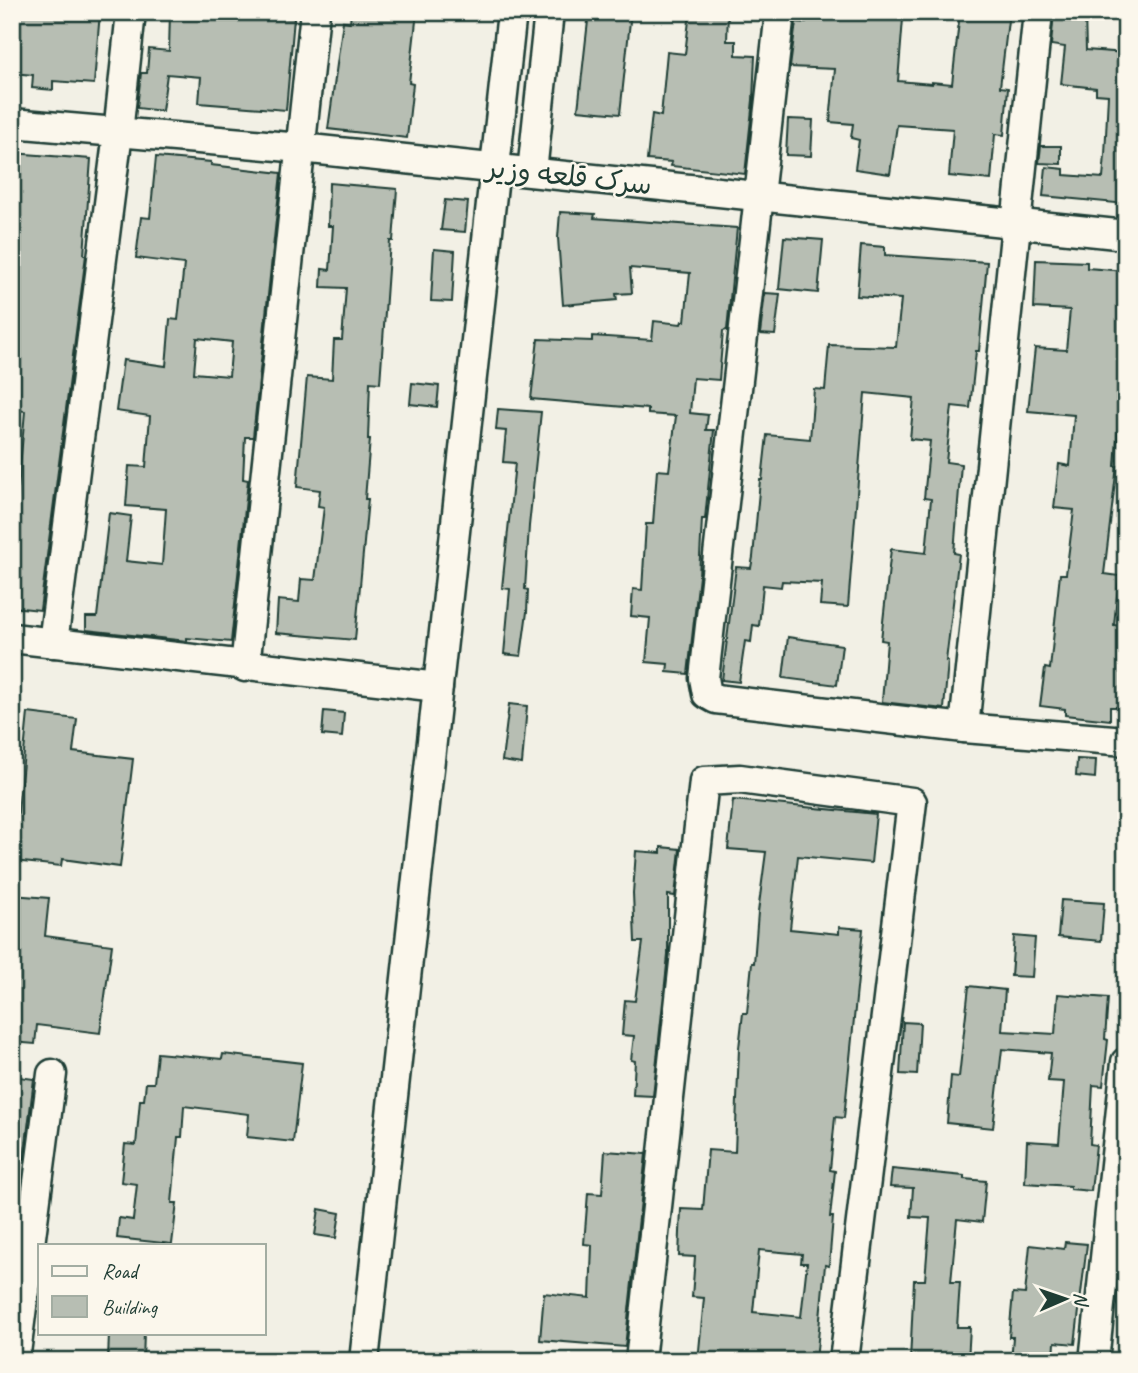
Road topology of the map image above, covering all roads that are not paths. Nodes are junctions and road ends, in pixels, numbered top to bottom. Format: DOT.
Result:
graph roads {
  1 [pos="131,12"];
  2 [pos="315,12"];
  3 [pos="512,12"];
  4 [pos="549,12"];
  5 [pos="780,12"];
  6 [pos="1038,12"];
  7 [pos="12,123"];
  8 [pos="118,133"];
  9 [pos="301,148"];
  10 [pos="494,167"];
  11 [pos="532,172"];
  12 [pos="758,196"];
  13 [pos="1015,223"];
  14 [pos="1126,235"];
  15 [pos="12,639"];
  16 [pos="53,643"];
  17 [pos="245,667"];
  18 [pos="438,687"];
  19 [pos="964,728"];
  20 [pos="1126,741"];
  21 [pos="1126,1062"];
  22 [pos="52,1074"];
  23 [pos="15,1361"];
  24 [pos="364,1361"];
  25 [pos="640,1361"];
  26 [pos="844,1361"];
  27 [pos="1094,1361"];
  1 -- 8 [label="street"];
  2 -- 9 [label="street"];
  3 -- 10 [label="street"];
  4 -- 11 [label="street"];
  5 -- 12 [label="street"];
  6 -- 13 [label="street"];
  7 -- 8 [label="street, سرک قلعه وزیر"];
  8 -- 9 [label="street, سرک قلعه وزیر"];
  8 -- 16 [label="street"];
  9 -- 10 [label="street, سرک قلعه وزیر"];
  9 -- 17 [label="street"];
  10 -- 11 [label="street, سرک قلعه وزیر"];
  10 -- 18 [label="street"];
  11 -- 12 [label="street, سرک قلعه وزیر"];
  12 -- 13 [label="street, سرک قلعه وزیر"];
  12 -- 19 [label="street"];
  13 -- 14 [label="street, سرک قلعه وزیر"];
  13 -- 19 [label="street"];
  15 -- 16 [label="street"];
  16 -- 17 [label="street"];
  17 -- 18 [label="street"];
  18 -- 24 [label="street"];
  19 -- 20 [label="street"];
  21 -- 27 [label="street"];
  22 -- 23 [label="street"];
  25 -- 26 [label="street"];
}
